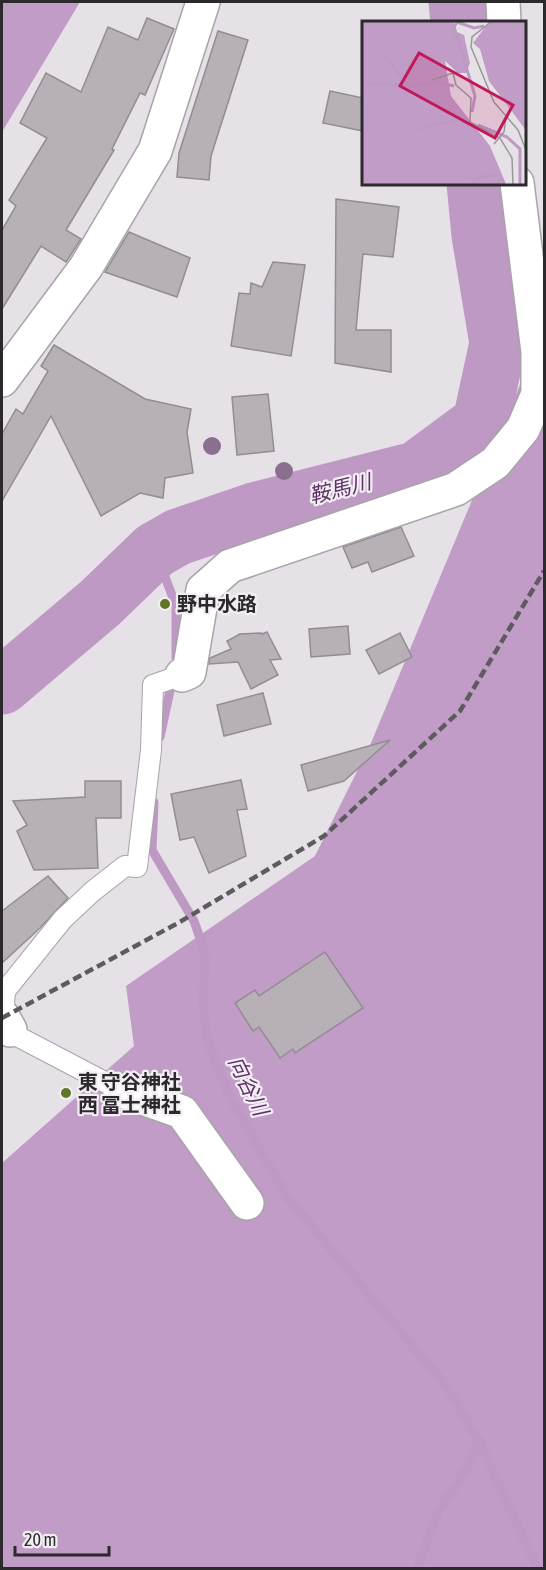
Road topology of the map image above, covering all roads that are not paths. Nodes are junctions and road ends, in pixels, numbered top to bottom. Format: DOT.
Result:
graph roads {
  1 [pos="503,2"];
  2 [pos="206,4"];
  3 [pos="504,21"];
  4 [pos="517,184"];
  5 [pos="2,380"];
  6 [pos="171,679"];
  7 [pos="120,1090"];
  8 [pos="247,1203"];
  1 -- 3 [label="street"];
  2 -- 5 [label="street"];
  4 -- 6 [label="street"];
  6 -- 7 [label="lane"];
  7 -- 8 [label="street"];
}
